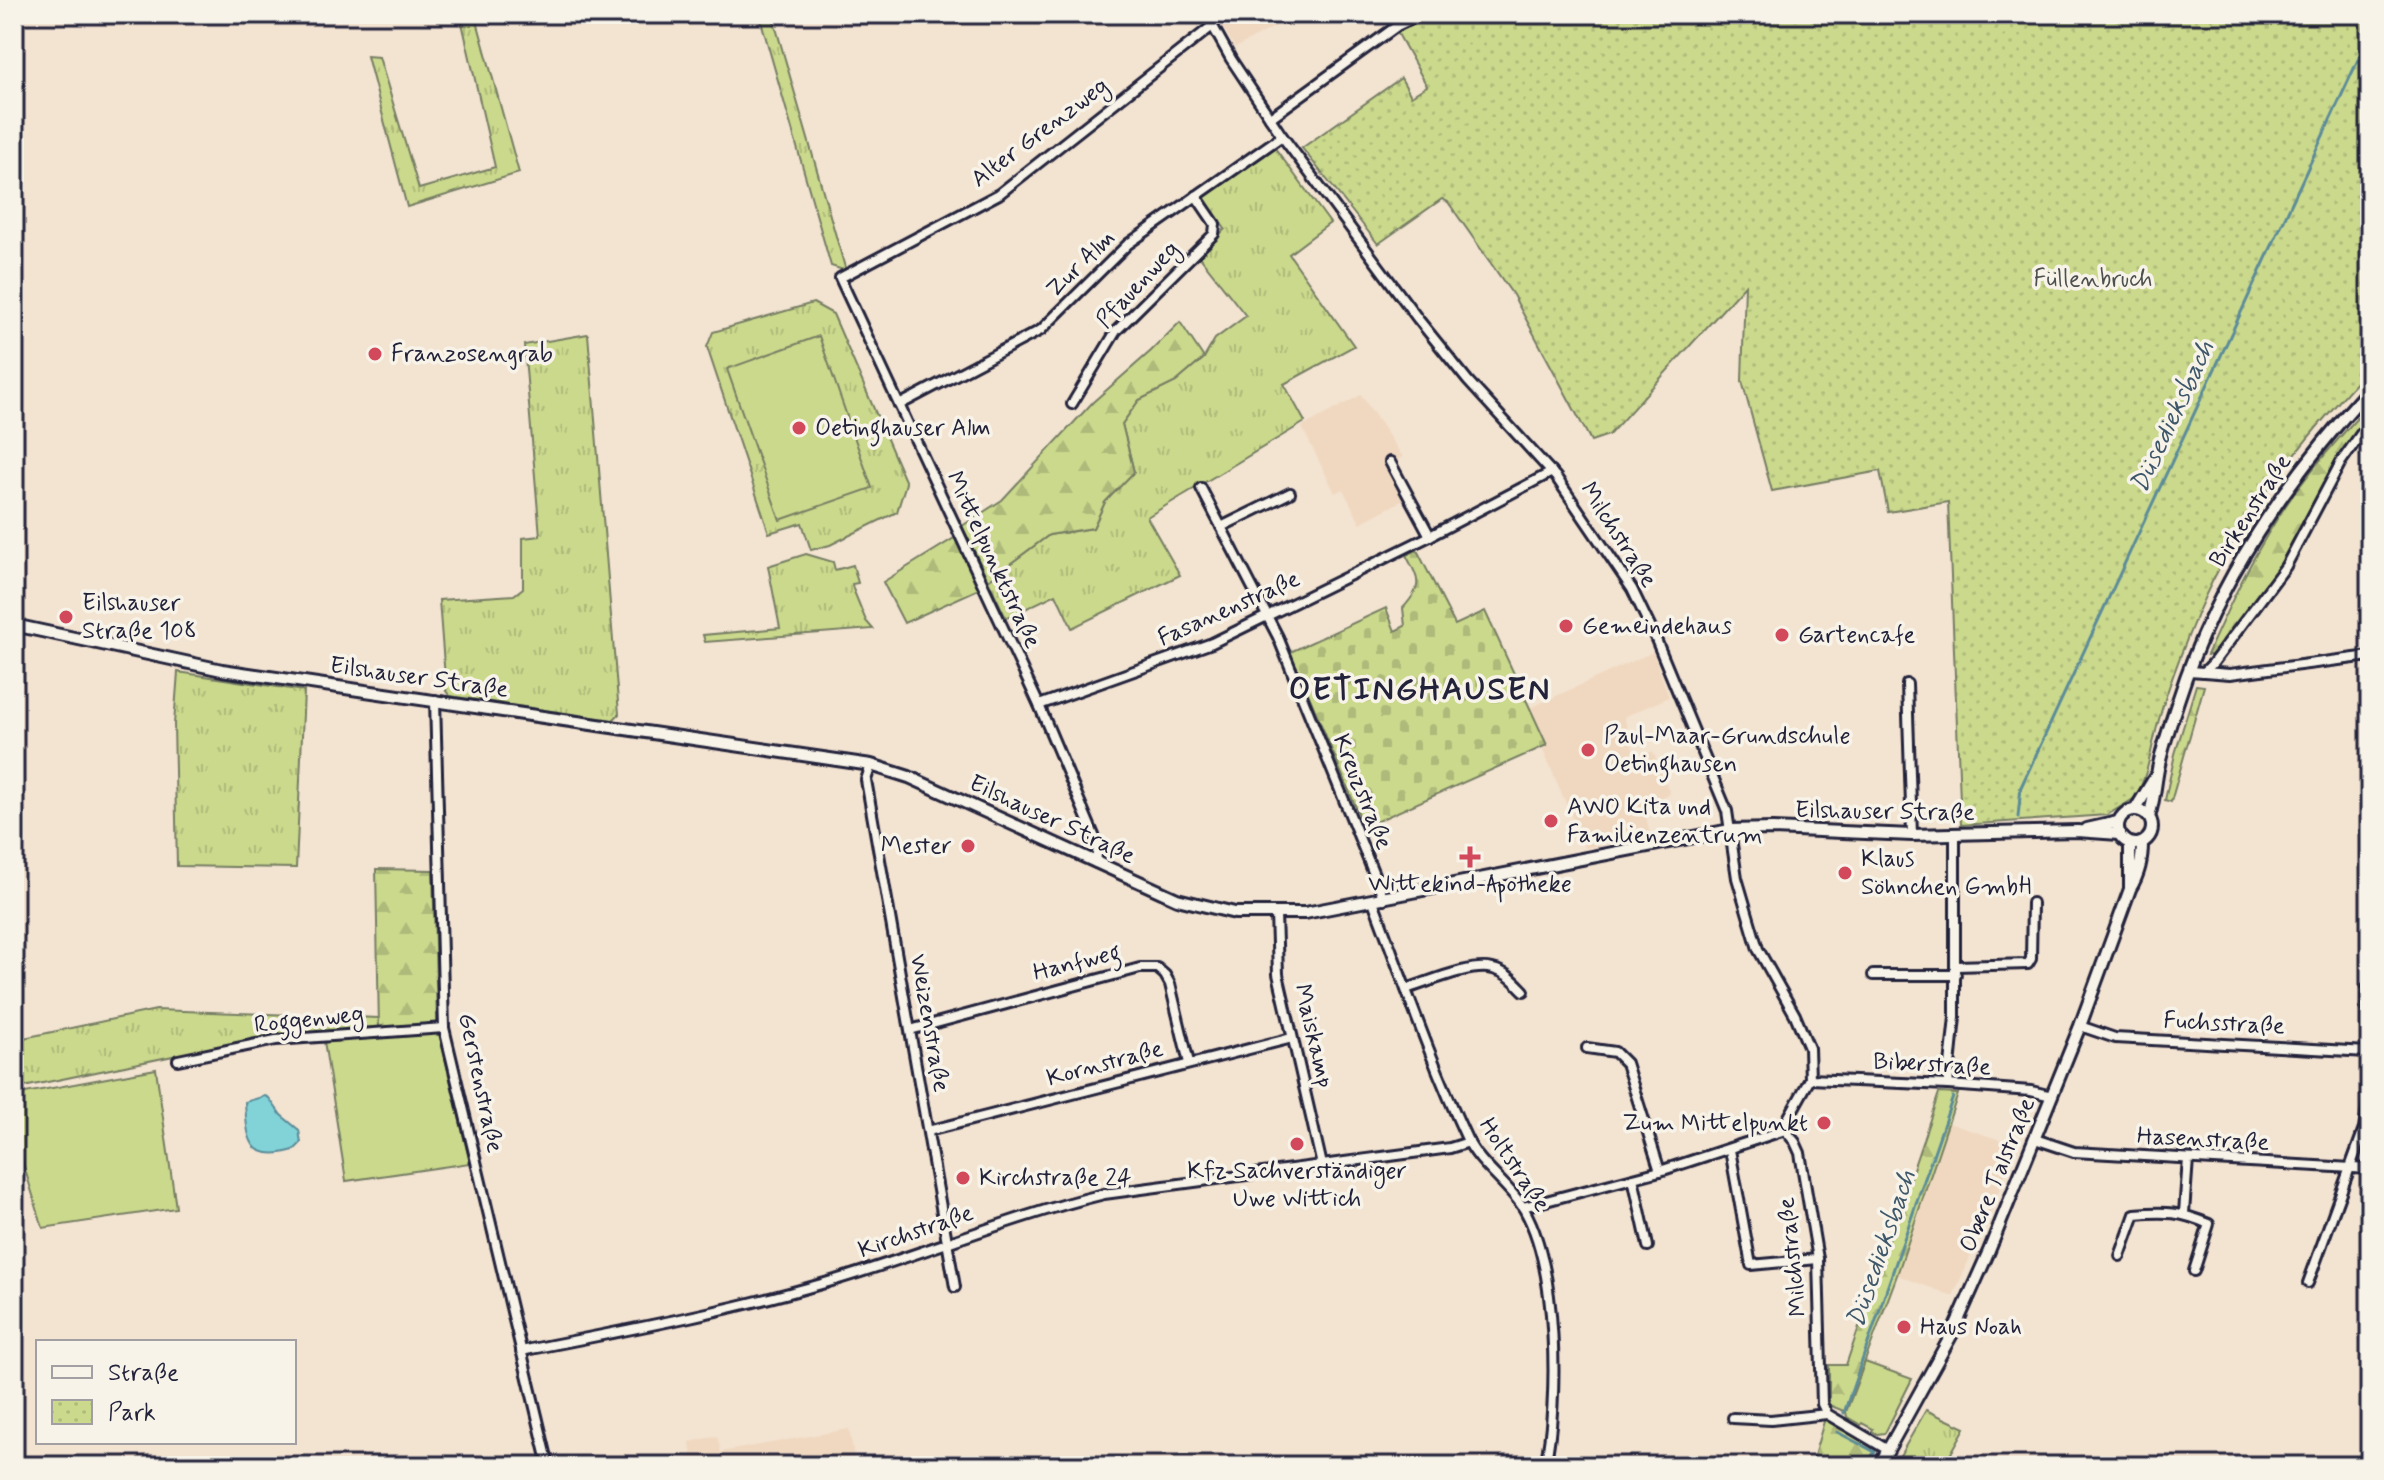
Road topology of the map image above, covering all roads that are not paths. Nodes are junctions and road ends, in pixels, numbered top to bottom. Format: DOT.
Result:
graph roads {
  1 [pos="1206,14"];
  2 [pos="1422,14"];
  3 [pos="1211,27"];
  4 [pos="1270,118"];
  5 [pos="1282,136"];
  6 [pos="1196,196"];
  7 [pos="840,278"];
  8 [pos="2370,388"];
  9 [pos="1072,404"];
  10 [pos="899,405"];
  11 [pos="2370,421"];
  12 [pos="1390,462"];
  13 [pos="1552,472"];
  14 [pos="1201,488"];
  15 [pos="1290,493"];
  16 [pos="1221,527"];
  17 [pos="1430,536"];
  18 [pos="1267,616"];
  19 [pos="14,625"];
  20 [pos="2370,656"];
  21 [pos="2189,671"];
  22 [pos="2204,672"];
  23 [pos="1907,684"];
  24 [pos="435,700"];
  25 [pos="1039,705"];
  26 [pos="871,765"];
  27 [pos="2157,772"];
  28 [pos="2135,810"];
  29 [pos="2149,817"];
  30 [pos="2118,822"];
  31 [pos="1730,830"];
  32 [pos="2077,831"];
  33 [pos="2119,834"];
  34 [pos="1912,835"];
  35 [pos="1955,835"];
  36 [pos="2136,844"];
  37 [pos="1096,863"];
  38 [pos="1378,900"];
  39 [pos="2032,903"];
  40 [pos="1276,914"];
  41 [pos="1956,971"];
  42 [pos="1873,975"];
  43 [pos="2367,987"];
  44 [pos="1406,989"];
  45 [pos="1524,991"];
  46 [pos="2080,1026"];
  47 [pos="444,1028"];
  48 [pos="910,1030"];
  49 [pos="1292,1038"];
  50 [pos="1587,1048"];
  51 [pos="2368,1052"];
  52 [pos="178,1060"];
  53 [pos="1189,1063"];
  54 [pos="1810,1079"];
  55 [pos="1948,1085"];
  56 [pos="2052,1096"];
  57 [pos="1785,1130"];
  58 [pos="928,1131"];
  59 [pos="2035,1139"];
  60 [pos="1469,1142"];
  61 [pos="1730,1150"];
  62 [pos="2188,1159"];
  63 [pos="1322,1165"];
  64 [pos="2348,1168"];
  65 [pos="2370,1169"];
  66 [pos="1660,1171"];
  67 [pos="1633,1178"];
  68 [pos="1523,1207"];
  69 [pos="2184,1213"];
  70 [pos="947,1242"];
  71 [pos="1648,1246"];
  72 [pos="2120,1256"];
  73 [pos="1818,1259"];
  74 [pos="2194,1271"];
  75 [pos="2308,1283"];
  76 [pos="955,1287"];
  77 [pos="521,1351"];
  78 [pos="1827,1414"];
  79 [pos="1733,1418"];
  80 [pos="1888,1450"];
  81 [pos="549,1466"];
  82 [pos="1545,1466"];
  83 [pos="1879,1466"];
  1 -- 3 [label="street, Milchstraße"];
  2 -- 4 [label="street"];
  3 -- 4 [label="street, Milchstraße"];
  3 -- 7 [label="street, Alter Grenzweg"];
  4 -- 5 [label="street, Milchstraße"];
  5 -- 6 [label="street, Zur Alm"];
  5 -- 13 [label="street, Milchstraße"];
  6 -- 9 [label="street, Pfauenweg"];
  6 -- 10 [label="street, Zur Alm"];
  7 -- 10 [label="street, Mittelpunktstraße"];
  8 -- 21 [label="street, Birkenstraße"];
  10 -- 25 [label="street, Mittelpunktstraße"];
  11 -- 22 [label="street"];
  12 -- 17 [label="street"];
  13 -- 17 [label="street, Fasanenstraße"];
  13 -- 31 [label="street, Milchstraße"];
  14 -- 16 [label="street, Kreuzstraße"];
  15 -- 16 [label="street"];
  16 -- 18 [label="street, Kreuzstraße"];
  17 -- 18 [label="street, Fasanenstraße"];
  18 -- 25 [label="street, Fasanenstraße"];
  18 -- 38 [label="street, Kreuzstraße"];
  19 -- 24 [label="street, Eilshauser Straße"];
  20 -- 22 [label="street"];
  21 -- 22 [label="street"];
  21 -- 27 [label="street, Birkenstraße"];
  23 -- 34 [label="street"];
  24 -- 26 [label="street, Eilshauser Straße"];
  24 -- 47 [label="street, Gerstenstraße"];
  25 -- 37 [label="street, Mittelpunktstraße"];
  26 -- 37 [label="street, Eilshauser Straße"];
  26 -- 48 [label="street, Weizenstraße"];
  27 -- 28 [label="street, Birkenstraße"];
  27 -- 29 [label="street, Birkenstraße"];
  28 -- 29 [label="street"];
  28 -- 30 [label="street"];
  29 -- 36 [label="street"];
  30 -- 32 [label="street, Eilshauser Straße"];
  30 -- 33 [label="street"];
  31 -- 34 [label="street, Eilshauser Straße"];
  31 -- 38 [label="street, Eilshauser Straße"];
  31 -- 54 [label="street, Milchstraße"];
  32 -- 33 [label="street, Eilshauser Straße"];
  32 -- 35 [label="street, Eilshauser Straße"];
  33 -- 36 [label="street"];
  34 -- 35 [label="street, Eilshauser Straße"];
  35 -- 41 [label="street"];
  36 -- 46 [label="street, Obere Talstraße"];
  37 -- 40 [label="street, Eilshauser Straße"];
  38 -- 40 [label="street, Eilshauser Straße"];
  38 -- 44 [label="street, Holtstraße"];
  39 -- 41 [label="street"];
  40 -- 49 [label="street, Maiskamp"];
  41 -- 42 [label="street"];
  41 -- 55 [label="street"];
  43 -- 51 [label="street"];
  44 -- 45 [label="street"];
  44 -- 60 [label="street, Holtstraße"];
  46 -- 51 [label="street, Fuchsstraße"];
  46 -- 56 [label="street, Obere Talstraße"];
  47 -- 52 [label="street, Roggenweg"];
  47 -- 77 [label="street, Gerstenstraße"];
  48 -- 53 [label="street, Hanfweg"];
  48 -- 58 [label="street, Weizenstraße"];
  49 -- 53 [label="street, Kornstraße"];
  49 -- 63 [label="street, Maiskamp"];
  50 -- 66 [label="street"];
  51 -- 64 [label="street"];
  53 -- 58 [label="street, Kornstraße"];
  54 -- 55 [label="street, Biberstraße"];
  54 -- 57 [label="street"];
  55 -- 56 [label="street, Biberstraße"];
  56 -- 59 [label="street, Obere Talstraße"];
  57 -- 61 [label="street"];
  57 -- 73 [label="street, Milchstraße"];
  58 -- 70 [label="street, Weizenstraße"];
  59 -- 62 [label="street, Hasenstraße"];
  59 -- 80 [label="street, Obere Talstraße"];
  60 -- 63 [label="street, Kirchstraße"];
  60 -- 68 [label="street, Holtstraße"];
  61 -- 66 [label="street"];
  61 -- 73 [label="street"];
  62 -- 64 [label="street, Hasenstraße"];
  62 -- 69 [label="street"];
  63 -- 70 [label="street, Kirchstraße"];
  64 -- 65 [label="street, Hasenstraße"];
  64 -- 75 [label="street"];
  66 -- 67 [label="street"];
  67 -- 68 [label="street"];
  67 -- 71 [label="street"];
  68 -- 82 [label="street, Holtstraße"];
  69 -- 72 [label="street"];
  69 -- 74 [label="street"];
  70 -- 76 [label="street, Weizenstraße"];
  70 -- 77 [label="street, Kirchstraße"];
  73 -- 78 [label="street, Milchstraße"];
  77 -- 81 [label="street, Gerstenstraße"];
  78 -- 79 [label="street"];
  78 -- 80 [label="street"];
  80 -- 83 [label="street, Obere Talstraße"];
}
